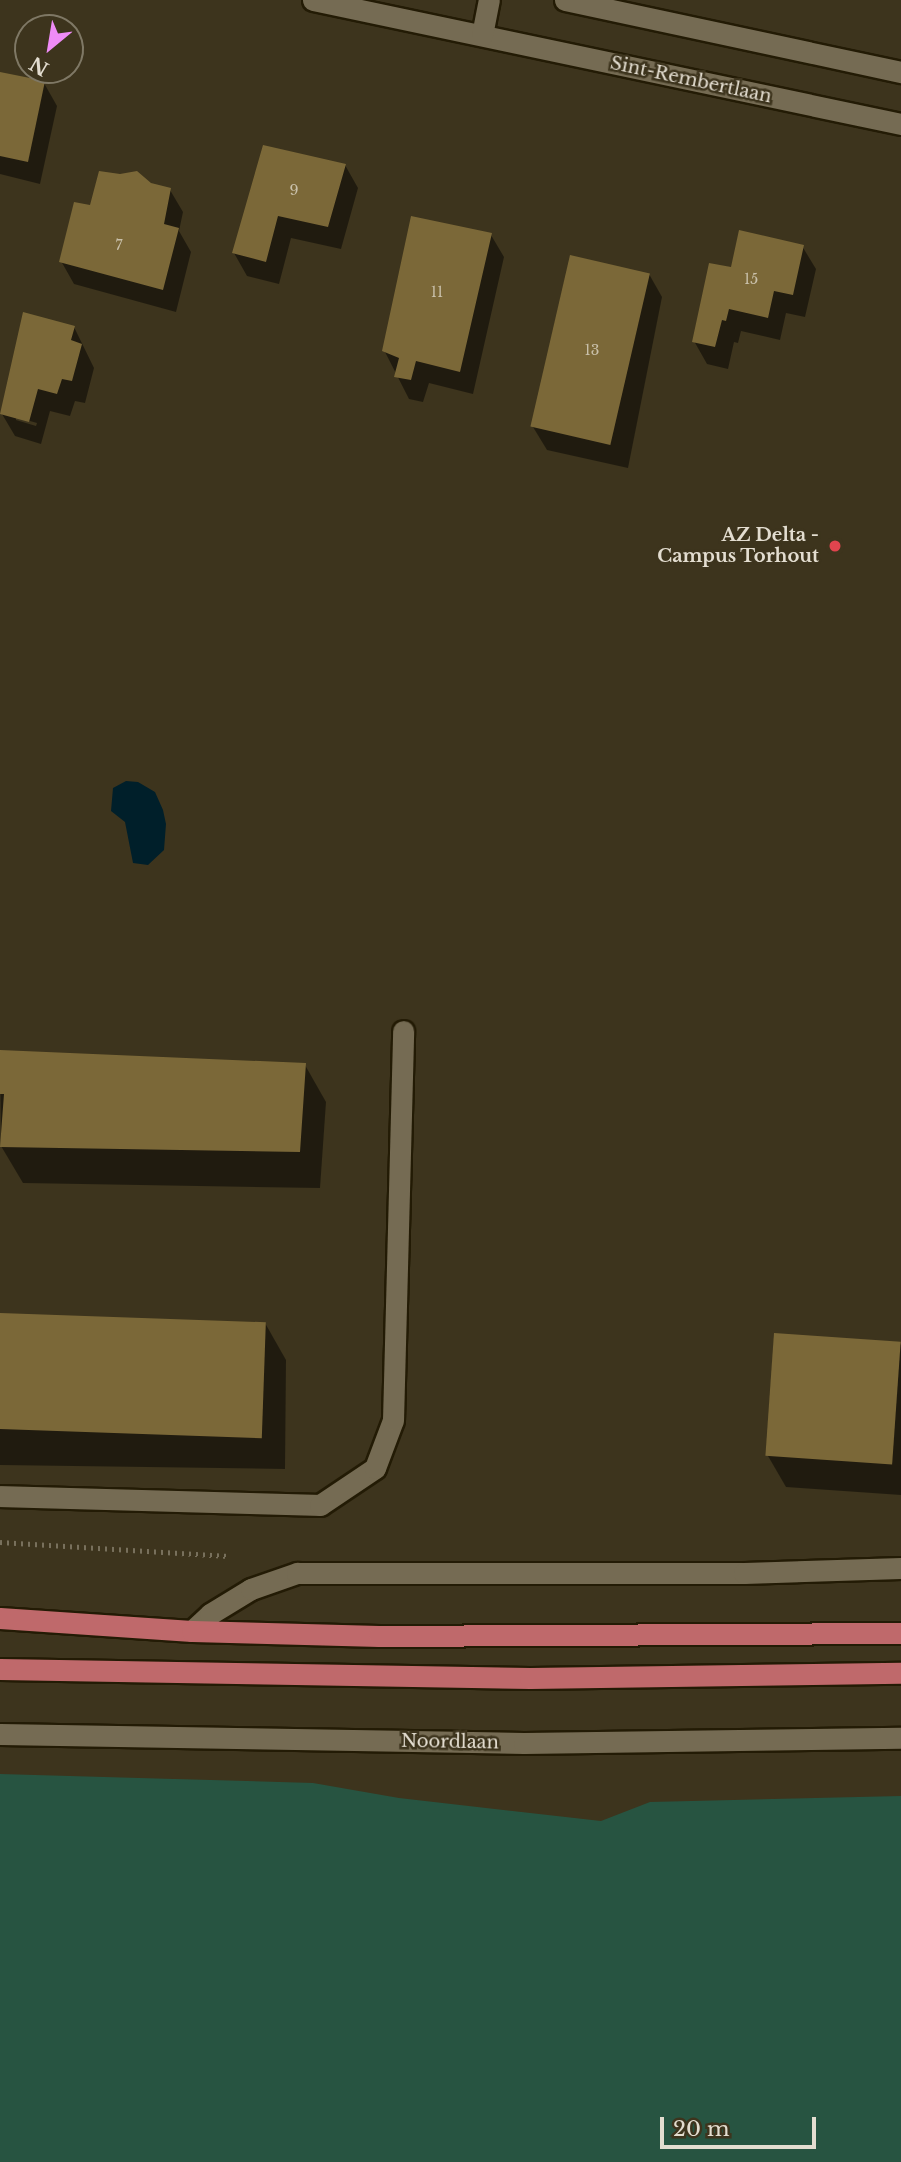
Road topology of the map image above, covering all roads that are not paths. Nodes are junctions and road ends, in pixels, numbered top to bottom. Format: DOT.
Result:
graph roads {
  1 [pos="313,0"];
  2 [pos="489,0"];
  3 [pos="565,0"];
  4 [pos="482,35"];
  5 [pos="901,72"];
  6 [pos="901,124"];
  7 [pos="403,1031"];
  8 [pos="0,1496"];
  9 [pos="901,1569"];
  10 [pos="0,1618"];
  11 [pos="192,1631"];
  12 [pos="901,1633"];
  13 [pos="0,1669"];
  14 [pos="901,1673"];
  15 [pos="0,1734"];
  16 [pos="901,1738"];
  1 -- 4 [label="street, Sint-Rembertlaan"];
  2 -- 4 [label="street"];
  3 -- 5 [label="street"];
  4 -- 6 [label="street, Sint-Rembertlaan"];
  7 -- 8 [label="street"];
  9 -- 11 [label="street"];
  10 -- 11 [label="main road"];
  11 -- 12 [label="main road"];
  13 -- 14 [label="main road"];
  15 -- 16 [label="street, Noordlaan"];
}
